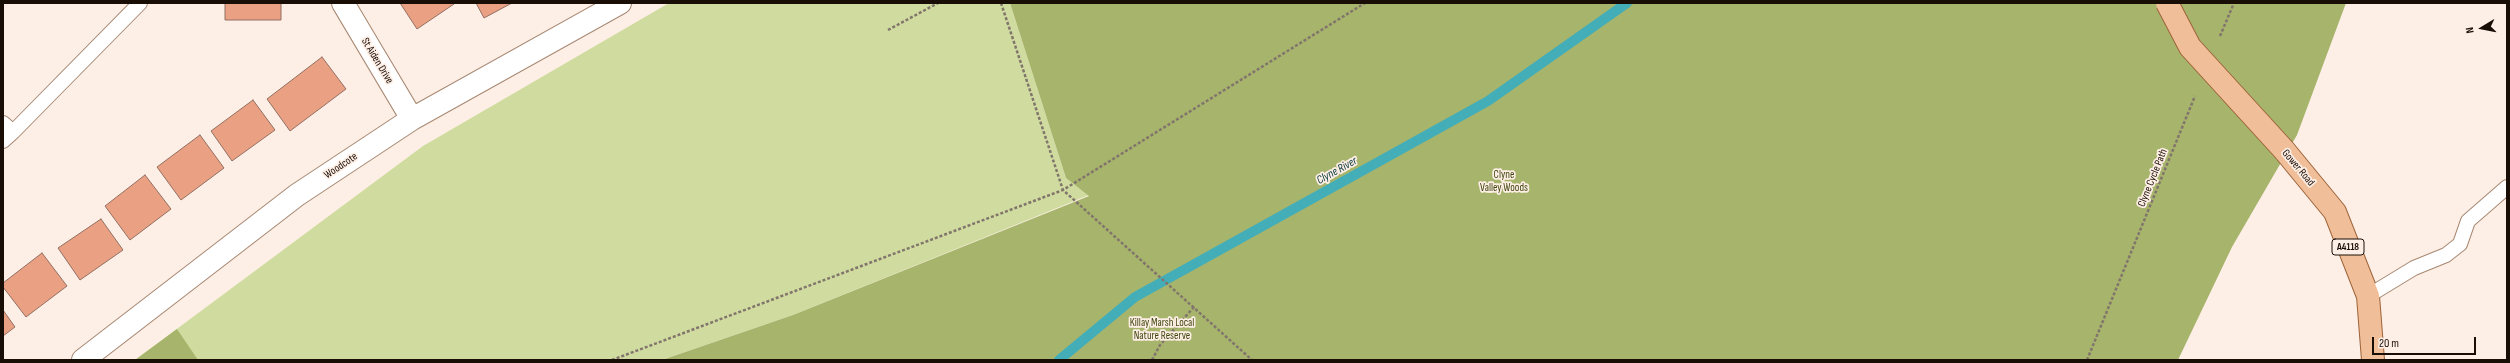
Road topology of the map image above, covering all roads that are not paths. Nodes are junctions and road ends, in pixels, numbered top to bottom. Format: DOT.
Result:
graph roads {
  1 [pos="140,3"];
  2 [pos="343,3"];
  3 [pos="620,3"];
  4 [pos="2167,3"];
  5 [pos="412,119"];
  6 [pos="6,132"];
  7 [pos="2507,187"];
  8 [pos="2368,296"];
  9 [pos="83,360"];
  10 [pos="2373,360"];
  1 -- 6 [label="lane"];
  2 -- 5 [label="street, St Aiden Drive"];
  3 -- 5 [label="street, Woodcote"];
  4 -- 8 [label="main road, Gower Road / A4118, bridge"];
  5 -- 9 [label="street, Woodcote"];
  7 -- 8 [label="lane"];
  8 -- 10 [label="main road, Gower Road / A4118"];
}
